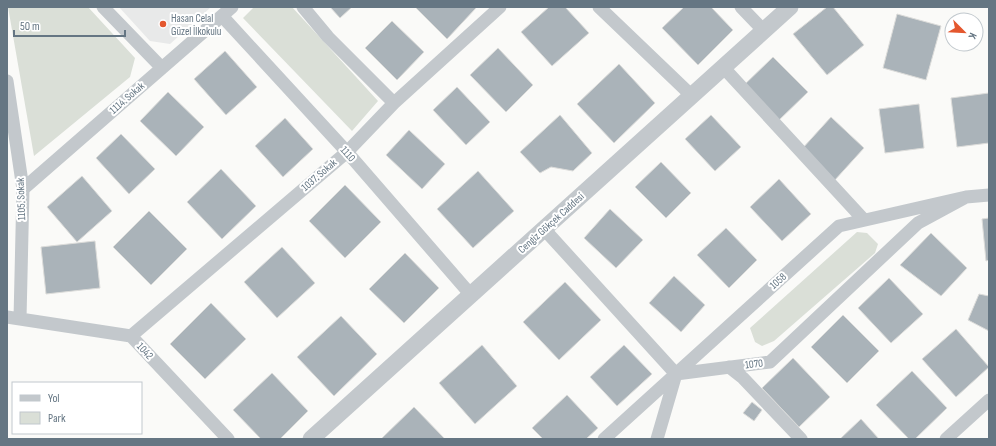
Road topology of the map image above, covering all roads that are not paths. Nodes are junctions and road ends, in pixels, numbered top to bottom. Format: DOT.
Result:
graph roads {
  1 [pos="103,7"];
  2 [pos="232,7"];
  3 [pos="303,7"];
  4 [pos="500,7"];
  5 [pos="598,7"];
  6 [pos="742,7"];
  7 [pos="790,7"];
  8 [pos="222,16"];
  9 [pos="764,31"];
  10 [pos="724,67"];
  11 [pos="162,68"];
  12 [pos="7,81"];
  13 [pos="692,96"];
  14 [pos="394,103"];
  15 [pos="347,152"];
  16 [pos="23,189"];
  17 [pos="989,195"];
  18 [pos="966,196"];
  19 [pos="864,220"];
  20 [pos="544,229"];
  21 [pos="471,295"];
  22 [pos="7,317"];
  23 [pos="20,319"];
  24 [pos="131,336"];
  25 [pos="729,367"];
  26 [pos="676,374"];
  27 [pos="989,400"];
  28 [pos="228,439"];
  29 [pos="312,439"];
  30 [pos="604,439"];
  31 [pos="656,439"];
  32 [pos="801,439"];
  33 [pos="946,439"];
  1 -- 11 [label="street"];
  2 -- 8 [label="street, 1114. Sokak"];
  3 -- 14 [label="street"];
  4 -- 14 [label="street, 1037. Sokak"];
  5 -- 13 [label="street"];
  6 -- 9 [label="street"];
  7 -- 9 [label="street, Cengiz Gökçek Caddesi"];
  8 -- 11 [label="street, 1114. Sokak"];
  8 -- 15 [label="street, 1110"];
  9 -- 10 [label="street, Cengiz Gökçek Caddesi"];
  10 -- 13 [label="street, Cengiz Gökçek Caddesi"];
  10 -- 19 [label="street"];
  11 -- 16 [label="street, 1114. Sokak"];
  12 -- 16 [label="street, 1105. Sokak"];
  13 -- 20 [label="street, Cengiz Gökçek Caddesi"];
  14 -- 15 [label="street, 1037. Sokak"];
  15 -- 21 [label="street, 1110"];
  15 -- 24 [label="street, 1037. Sokak"];
  16 -- 23 [label="street, 1105. Sokak"];
  17 -- 18 [label="street, 1058"];
  18 -- 19 [label="street, 1058"];
  18 -- 25 [label="street, 1070"];
  19 -- 26 [label="street, 1058"];
  20 -- 21 [label="street, Cengiz Gökçek Caddesi"];
  20 -- 26 [label="street"];
  21 -- 29 [label="street, Cengiz Gökçek Caddesi"];
  22 -- 23 [label="street, 1042"];
  23 -- 24 [label="street, 1042"];
  24 -- 28 [label="street, 1042"];
  25 -- 26 [label="street, 1070"];
  25 -- 32 [label="street"];
  26 -- 30 [label="street, 1058"];
  26 -- 31 [label="street"];
  27 -- 33 [label="street"];
}
